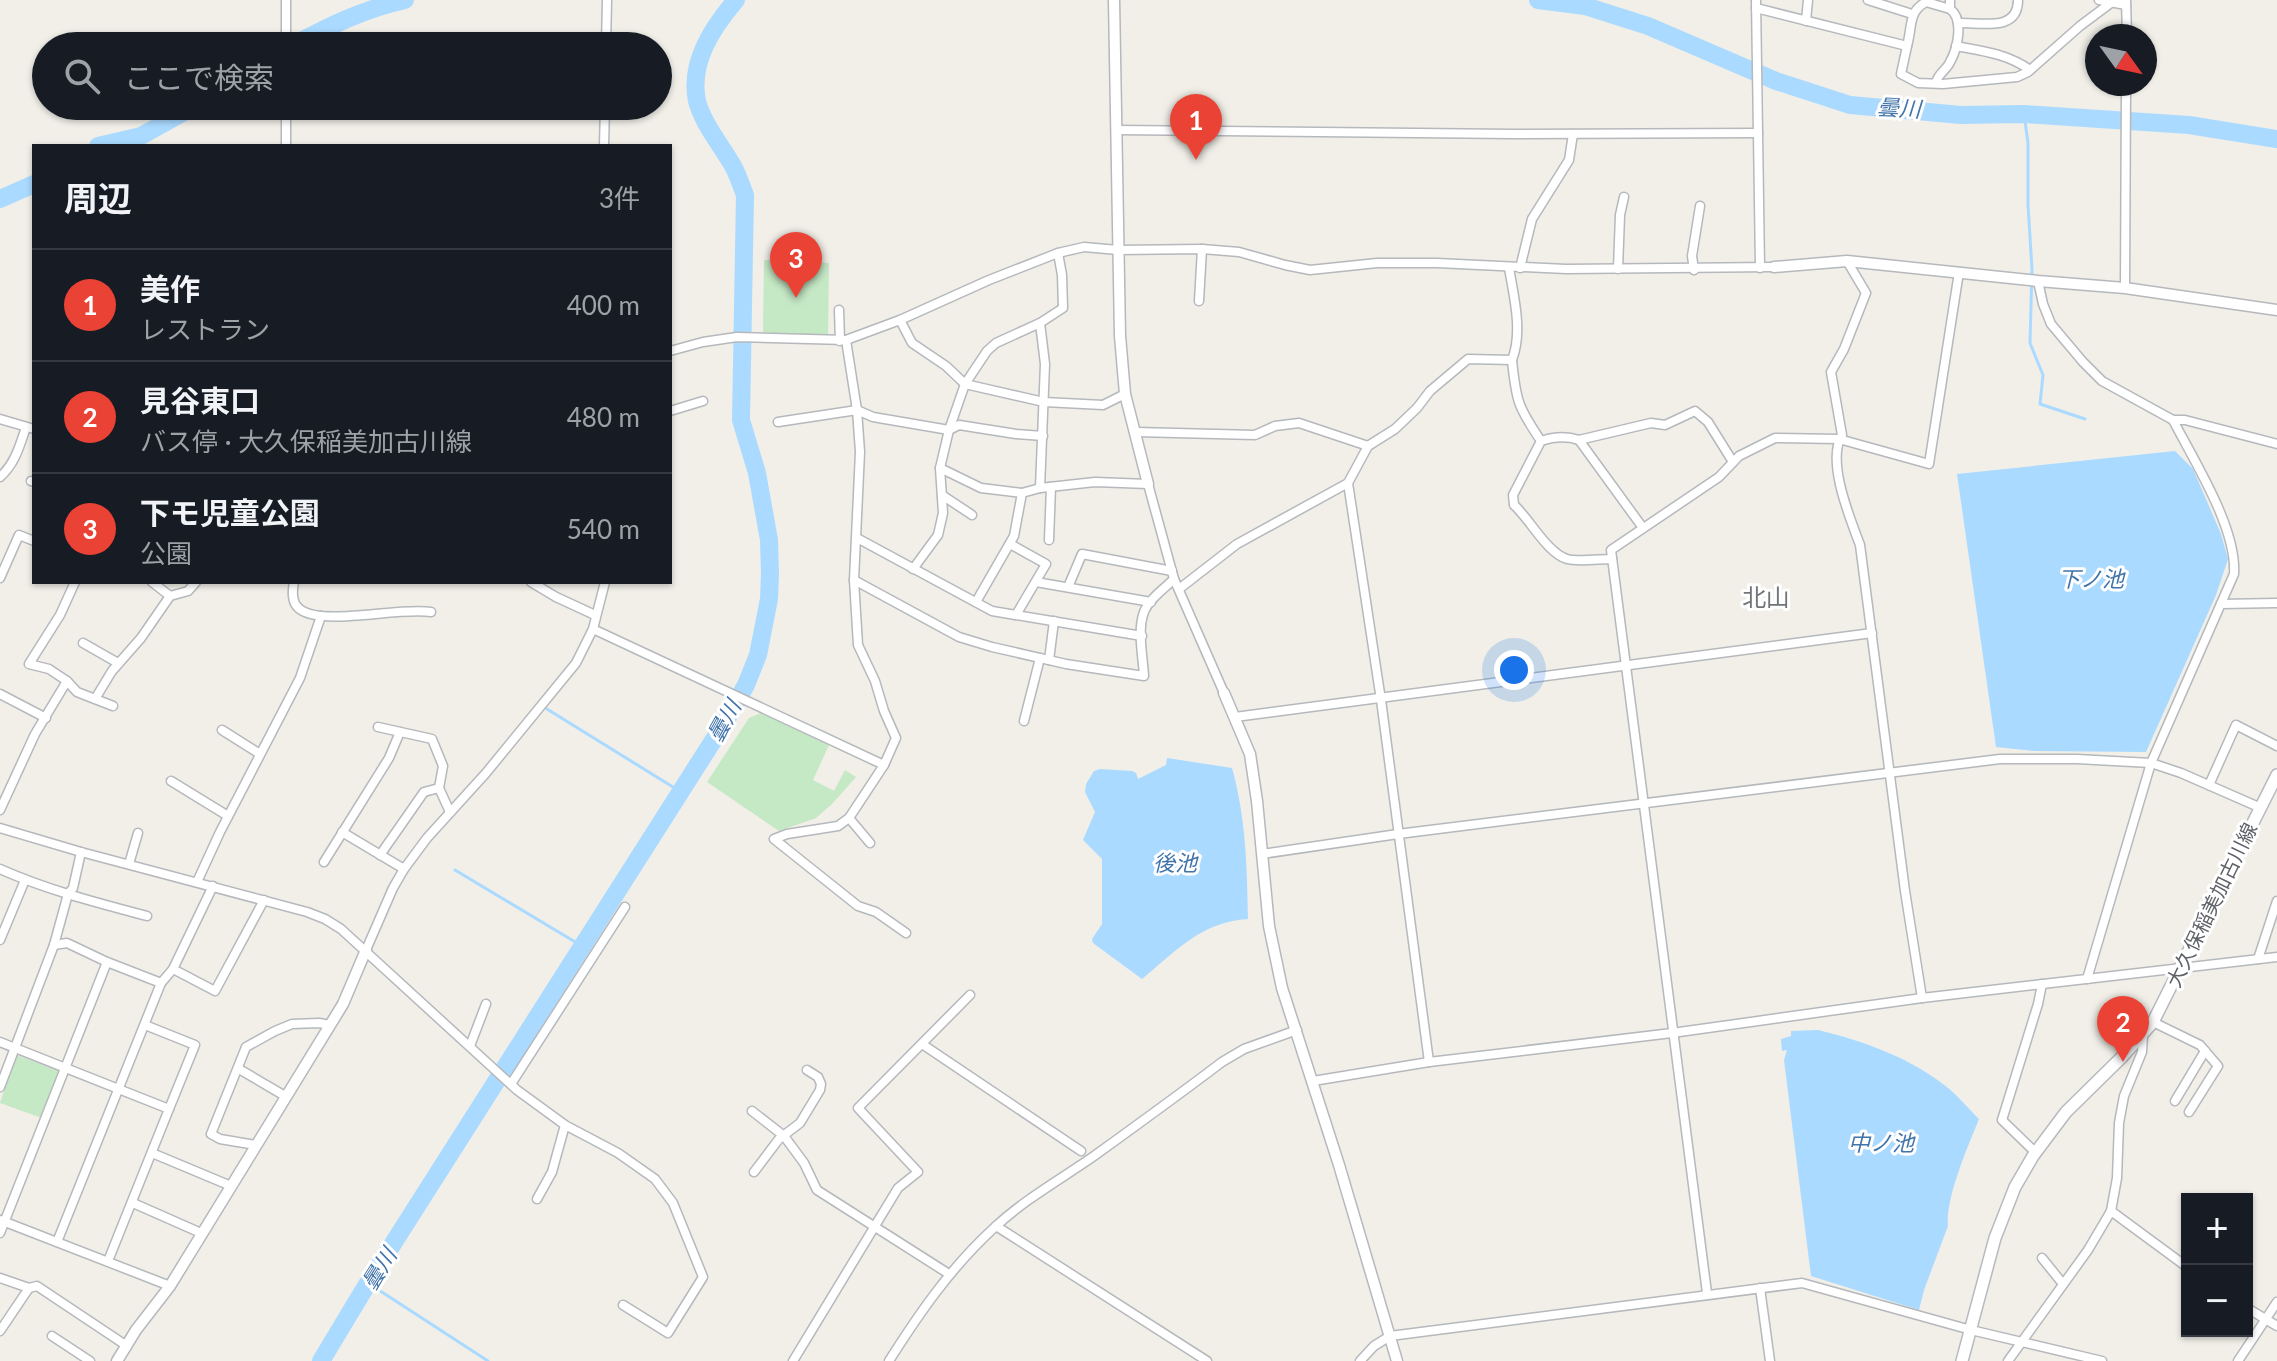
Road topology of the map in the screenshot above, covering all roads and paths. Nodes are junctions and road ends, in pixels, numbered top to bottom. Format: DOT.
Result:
graph roads {
  1 [pos="286,0"];
  2 [pos="1114,0"];
  3 [pos="1808,0"];
  4 [pos="1868,0"];
  5 [pos="2018,0"];
  6 [pos="2099,0"];
  7 [pos="607,1"];
  8 [pos="1928,1"];
  9 [pos="2112,2"];
  10 [pos="2126,2"];
  11 [pos="1756,4"];
  12 [pos="1950,4"];
  13 [pos="1912,14"];
  14 [pos="1806,21"];
  15 [pos="1958,23"];
  16 [pos="2127,24"];
  17 [pos="286,32"];
  18 [pos="606,32"];
  19 [pos="1907,46"];
  20 [pos="1956,46"];
  21 [pos="2030,70"];
  22 [pos="1936,83"];
  23 [pos="2126,96"];
  24 [pos="286,120"];
  25 [pos="605,120"];
  26 [pos="1116,130"];
  27 [pos="1758,133"];
  28 [pos="1573,134"];
  29 [pos="286,144"];
  30 [pos="604,144"];
  31 [pos="1624,197"];
  32 [pos="1700,206"];
  33 [pos="1202,249"];
  34 [pos="1118,250"];
  35 [pos="1058,253"];
  36 [pos="1847,261"];
  37 [pos="1774,267"];
  38 [pos="1509,268"];
  39 [pos="1520,268"];
  40 [pos="1760,268"];
  41 [pos="1618,269"];
  42 [pos="1694,270"];
  43 [pos="1959,272"];
  44 [pos="2038,281"];
  45 [pos="2125,288"];
  46 [pos="1199,301"];
  47 [pos="839,310"];
  48 [pos="2277,310"];
  49 [pos="900,320"];
  50 [pos="1040,323"];
  51 [pos="843,340"];
  52 [pos="672,350"];
  53 [pos="1512,360"];
  54 [pos="965,384"];
  55 [pos="1125,394"];
  56 [pos="703,401"];
  57 [pos="1044,402"];
  58 [pos="672,410"];
  59 [pos="857,410"];
  60 [pos="0,419"];
  61 [pos="2173,420"];
  62 [pos="778,422"];
  63 [pos="30,428"];
  64 [pos="949,430"];
  65 [pos="1136,432"];
  66 [pos="1043,436"];
  67 [pos="1839,439"];
  68 [pos="1579,440"];
  69 [pos="1541,441"];
  70 [pos="2277,444"];
  71 [pos="1368,446"];
  72 [pos="1733,462"];
  73 [pos="940,468"];
  74 [pos="0,477"];
  75 [pos="1348,483"];
  76 [pos="1148,484"];
  77 [pos="1051,487"];
  78 [pos="1040,488"];
  79 [pos="1022,493"];
  80 [pos="942,495"];
  81 [pos="972,515"];
  82 [pos="1643,528"];
  83 [pos="857,538"];
  84 [pos="32,540"];
  85 [pos="1049,540"];
  86 [pos="1010,544"];
  87 [pos="1612,559"];
  88 [pos="913,569"];
  89 [pos="1173,575"];
  90 [pos="0,578"];
  91 [pos="854,580"];
  92 [pos="1036,582"];
  93 [pos="74,584"];
  94 [pos="155,584"];
  95 [pos="194,584"];
  96 [pos="294,584"];
  97 [pos="534,584"];
  98 [pos="604,584"];
  99 [pos="1068,587"];
  100 [pos="1179,589"];
  101 [pos="170,596"];
  102 [pos="976,602"];
  103 [pos="1151,602"];
  104 [pos="2277,603"];
  105 [pos="2221,604"];
  106 [pos="431,612"];
  107 [pos="595,615"];
  108 [pos="1016,615"];
  109 [pos="321,616"];
  110 [pos="1054,621"];
  111 [pos="593,629"];
  112 [pos="1872,633"];
  113 [pos="1142,636"];
  114 [pos="83,643"];
  115 [pos="1044,659"];
  116 [pos="118,663"];
  117 [pos="1625,667"];
  118 [pos="67,681"];
  119 [pos="1224,693"];
  120 [pos="0,694"];
  121 [pos="95,699"];
  122 [pos="1381,700"];
  123 [pos="113,706"];
  124 [pos="1235,717"];
  125 [pos="46,718"];
  126 [pos="1024,721"];
  127 [pos="378,727"];
  128 [pos="222,730"];
  129 [pos="400,732"];
  130 [pos="2277,746"];
  131 [pos="260,754"];
  132 [pos="2151,763"];
  133 [pos="884,765"];
  134 [pos="1890,773"];
  135 [pos="2277,775"];
  136 [pos="171,781"];
  137 [pos="2209,785"];
  138 [pos="439,788"];
  139 [pos="1644,803"];
  140 [pos="2261,808"];
  141 [pos="0,810"];
  142 [pos="450,812"];
  143 [pos="228,816"];
  144 [pos="849,818"];
  145 [pos="0,828"];
  146 [pos="342,832"];
  147 [pos="138,833"];
  148 [pos="1398,834"];
  149 [pos="870,843"];
  150 [pos="81,852"];
  151 [pos="1262,854"];
  152 [pos="380,855"];
  153 [pos="324,862"];
  154 [pos="129,864"];
  155 [pos="0,869"];
  156 [pos="404,869"];
  157 [pos="25,880"];
  158 [pos="197,882"];
  159 [pos="213,886"];
  160 [pos="68,894"];
  161 [pos="264,900"];
  162 [pos="2277,901"];
  163 [pos="625,907"];
  164 [pos="137,913"];
  165 [pos="147,916"];
  166 [pos="133,924"];
  167 [pos="906,933"];
  168 [pos="0,940"];
  169 [pos="54,945"];
  170 [pos="366,950"];
  171 [pos="2277,957"];
  172 [pos="2258,959"];
  173 [pos="107,962"];
  174 [pos="173,969"];
  175 [pos="2181,969"];
  176 [pos="2087,979"];
  177 [pos="161,983"];
  178 [pos="2042,984"];
  179 [pos="970,995"];
  180 [pos="1922,998"];
  181 [pos="486,1004"];
  182 [pos="2153,1022"];
  183 [pos="145,1025"];
  184 [pos="330,1025"];
  185 [pos="1297,1030"];
  186 [pos="1672,1033"];
  187 [pos="2143,1035"];
  188 [pos="0,1042"];
  189 [pos="922,1044"];
  190 [pos="470,1046"];
  191 [pos="16,1048"];
  192 [pos="2205,1051"];
  193 [pos="1429,1062"];
  194 [pos="67,1067"];
  195 [pos="239,1069"];
  196 [pos="807,1070"];
  197 [pos="1313,1081"];
  198 [pos="510,1083"];
  199 [pos="0,1087"];
  200 [pos="119,1090"];
  201 [pos="285,1096"];
  202 [pos="2175,1101"];
  203 [pos="169,1109"];
  204 [pos="752,1111"];
  205 [pos="2189,1112"];
  206 [pos="565,1125"];
  207 [pos="784,1136"];
  208 [pos="256,1145"];
  209 [pos="1081,1151"];
  210 [pos="152,1153"];
  211 [pos="2036,1153"];
  212 [pos="754,1172"];
  213 [pos="231,1186"];
  214 [pos="537,1199"];
  215 [pos="133,1203"];
  216 [pos="2111,1211"];
  217 [pos="2,1221"];
  218 [pos="875,1226"];
  219 [pos="996,1226"];
  220 [pos="0,1233"];
  221 [pos="201,1233"];
  222 [pos="57,1242"];
  223 [pos="2042,1258"];
  224 [pos="108,1261"];
  225 [pos="2184,1265"];
  226 [pos="949,1274"];
  227 [pos="0,1278"];
  228 [pos="2063,1284"];
  229 [pos="170,1286"];
  230 [pos="29,1288"];
  231 [pos="1760,1288"];
  232 [pos="1707,1293"];
  233 [pos="2277,1302"];
  234 [pos="623,1305"];
  235 [pos="2253,1312"];
  236 [pos="2265,1320"];
  237 [pos="2277,1326"];
  238 [pos="1971,1330"];
  239 [pos="0,1331"];
  240 [pos="52,1336"];
  241 [pos="1390,1336"];
  242 [pos="2023,1341"];
  243 [pos="127,1346"];
  244 [pos="90,1361"];
  245 [pos="117,1361"];
  246 [pos="793,1361"];
  247 [pos="889,1361"];
  248 [pos="1207,1361"];
  249 [pos="1360,1361"];
  250 [pos="1397,1361"];
  251 [pos="1770,1361"];
  252 [pos="1962,1361"];
  253 [pos="2008,1361"];
  254 [pos="2102,1361"];
  255 [pos="2238,1361"];
  1 -- 17 [label="street"];
  2 -- 26 [label="street"];
  3 -- 14 [label="street"];
  4 -- 13 [label="street"];
  5 -- 15 [label="street"];
  6 -- 9 [label="street"];
  7 -- 18 [label="street"];
  8 -- 12 [label="street"];
  8 -- 13 [label="street"];
  9 -- 10 [label="street"];
  9 -- 21 [label="street"];
  10 -- 16 [label="street"];
  11 -- 14 [label="street"];
  11 -- 27 [label="street"];
  12 -- 15 [label="street"];
  13 -- 19 [label="street"];
  14 -- 19 [label="street"];
  15 -- 20 [label="street"];
  19 -- 22 [label="street"];
  20 -- 21 [label="street"];
  20 -- 22 [label="street"];
  21 -- 22 [label="street"];
  23 -- 45 [label="street"];
  24 -- 29 [label="street"];
  25 -- 30 [label="street"];
  26 -- 28 [label="street"];
  26 -- 34 [label="street"];
  27 -- 28 [label="street"];
  27 -- 40 [label="street"];
  28 -- 39 [label="street"];
  31 -- 41 [label="street"];
  32 -- 42 [label="street"];
  33 -- 34 [label="street"];
  33 -- 38 [label="street"];
  33 -- 46 [label="street"];
  34 -- 35 [label="street"];
  34 -- 55 [label="street"];
  35 -- 49 [label="street"];
  35 -- 50 [label="street"];
  36 -- 37 [label="street"];
  36 -- 43 [label="street"];
  36 -- 67 [label="street"];
  37 -- 40 [label="street"];
  38 -- 39 [label="street"];
  38 -- 53 [label="street"];
  39 -- 41 [label="street"];
  40 -- 42 [label="street"];
  41 -- 42 [label="street"];
  43 -- 44 [label="street"];
  43 -- 67 [label="street"];
  44 -- 45 [label="street"];
  44 -- 61 [label="street"];
  45 -- 48 [label="street"];
  47 -- 51 [label="street"];
  49 -- 51 [label="street"];
  49 -- 54 [label="street"];
  50 -- 54 [label="street"];
  50 -- 57 [label="street"];
  51 -- 52 [label="street"];
  51 -- 59 [label="street"];
  53 -- 69 [label="street"];
  53 -- 71 [label="street"];
  54 -- 57 [label="street"];
  54 -- 64 [label="street"];
  55 -- 57 [label="street"];
  55 -- 65 [label="street"];
  56 -- 58 [label="street"];
  57 -- 66 [label="street"];
  59 -- 62 [label="street"];
  59 -- 64 [label="street"];
  59 -- 83 [label="street"];
  60 -- 63 [label="street"];
  61 -- 70 [label="street"];
  61 -- 105 [label="street"];
  63 -- 74 [label="street"];
  64 -- 66 [label="street"];
  64 -- 73 [label="street"];
  65 -- 71 [label="street"];
  65 -- 76 [label="street"];
  66 -- 78 [label="street"];
  67 -- 72 [label="street"];
  67 -- 112 [label="street"];
  68 -- 69 [label="street"];
  68 -- 72 [label="street"];
  68 -- 82 [label="street"];
  69 -- 87 [label="street"];
  71 -- 75 [label="street"];
  72 -- 82 [label="street"];
  73 -- 79 [label="street"];
  73 -- 80 [label="street"];
  75 -- 100 [label="street"];
  75 -- 122 [label="street"];
  76 -- 77 [label="street"];
  76 -- 89 [label="street"];
  77 -- 78 [label="street"];
  77 -- 85 [label="street"];
  78 -- 79 [label="street"];
  79 -- 86 [label="street"];
  80 -- 81 [label="street"];
  80 -- 88 [label="street"];
  82 -- 87 [label="street"];
  83 -- 88 [label="street"];
  83 -- 91 [label="street"];
  84 -- 90 [label="street"];
  86 -- 92 [label="street"];
  86 -- 102 [label="street"];
  87 -- 117 [label="street"];
  88 -- 102 [label="street"];
  89 -- 99 [label="street"];
  89 -- 100 [label="street"];
  89 -- 103 [label="street"];
  91 -- 115 [label="street"];
  91 -- 133 [label="street"];
  92 -- 99 [label="street"];
  92 -- 108 [label="street"];
  93 -- 118 [label="street"];
  94 -- 101 [label="street"];
  95 -- 101 [label="street"];
  96 -- 109 [label="street"];
  97 -- 107 [label="street"];
  98 -- 107 [label="street"];
  99 -- 103 [label="street"];
  100 -- 119 [label="street"];
  101 -- 116 [label="street"];
  102 -- 108 [label="street"];
  103 -- 113 [label="street"];
  104 -- 105 [label="street"];
  105 -- 132 [label="street"];
  106 -- 109 [label="street"];
  107 -- 111 [label="street"];
  108 -- 110 [label="street"];
  109 -- 131 [label="street"];
  110 -- 113 [label="street"];
  110 -- 115 [label="street"];
  111 -- 133 [label="street"];
  111 -- 142 [label="street"];
  112 -- 117 [label="street"];
  112 -- 134 [label="street"];
  113 -- 115 [label="street"];
  114 -- 116 [label="street"];
  115 -- 126 [label="street"];
  116 -- 121 [label="street"];
  117 -- 122 [label="street"];
  117 -- 139 [label="street"];
  118 -- 121 [label="street"];
  118 -- 125 [label="street"];
  119 -- 124 [label="street"];
  120 -- 125 [label="street"];
  121 -- 123 [label="street"];
  122 -- 124 [label="street"];
  122 -- 148 [label="street"];
  124 -- 151 [label="street"];
  125 -- 141 [label="street"];
  127 -- 129 [label="street"];
  128 -- 131 [label="street"];
  129 -- 138 [label="street"];
  129 -- 146 [label="street"];
  130 -- 137 [label="street"];
  131 -- 143 [label="street"];
  132 -- 134 [label="street"];
  132 -- 137 [label="street"];
  132 -- 176 [label="street"];
  133 -- 144 [label="street"];
  134 -- 139 [label="street"];
  134 -- 180 [label="street"];
  135 -- 140 [label="main road, 大久保稲美加古川線"];
  136 -- 143 [label="street"];
  137 -- 140 [label="street"];
  138 -- 142 [label="street"];
  138 -- 152 [label="street"];
  139 -- 148 [label="street"];
  139 -- 186 [label="street"];
  140 -- 175 [label="main road, 大久保稲美加古川線"];
  142 -- 156 [label="street"];
  143 -- 158 [label="street"];
  144 -- 149 [label="street"];
  144 -- 167 [label="street"];
  145 -- 150 [label="street"];
  146 -- 152 [label="street"];
  146 -- 153 [label="street"];
  147 -- 154 [label="street"];
  148 -- 151 [label="street"];
  148 -- 193 [label="street"];
  150 -- 154 [label="street"];
  150 -- 160 [label="street"];
  151 -- 185 [label="street"];
  152 -- 156 [label="street"];
  154 -- 158 [label="street"];
  155 -- 157 [label="street"];
  156 -- 170 [label="street"];
  157 -- 160 [label="street"];
  157 -- 168 [label="street"];
  158 -- 159 [label="street"];
  159 -- 161 [label="street"];
  159 -- 174 [label="street"];
  160 -- 164 [label="street"];
  160 -- 169 [label="street"];
  161 -- 170 [label="street"];
  161 -- 174 [label="street"];
  162 -- 172 [label="street"];
  163 -- 198 [label="street"];
  164 -- 165 [label="street"];
  164 -- 166 [label="street"];
  169 -- 173 [label="street"];
  169 -- 191 [label="street"];
  170 -- 184 [label="street"];
  170 -- 190 [label="street"];
  171 -- 172 [label="street"];
  172 -- 175 [label="street"];
  173 -- 177 [label="street"];
  173 -- 194 [label="street"];
  174 -- 177 [label="street"];
  175 -- 176 [label="street"];
  175 -- 182 [label="main road, 大久保稲美加古川線"];
  176 -- 178 [label="street"];
  177 -- 183 [label="street"];
  178 -- 180 [label="street"];
  178 -- 211 [label="street"];
  179 -- 189 [label="street"];
  180 -- 186 [label="street"];
  181 -- 190 [label="street"];
  182 -- 187 [label="main road, 大久保稲美加古川線"];
  182 -- 192 [label="street"];
  183 -- 200 [label="street"];
  183 -- 203 [label="street"];
  184 -- 195 [label="street"];
  184 -- 201 [label="street"];
  185 -- 197 [label="street"];
  185 -- 219 [label="street"];
  186 -- 193 [label="street"];
  186 -- 232 [label="street"];
  187 -- 211 [label="main road, 大久保稲美加古川線"];
  187 -- 216 [label="street"];
  188 -- 191 [label="street"];
  189 -- 209 [label="street"];
  189 -- 218 [label="street"];
  190 -- 198 [label="street"];
  191 -- 194 [label="street"];
  191 -- 199 [label="street"];
  192 -- 202 [label="street"];
  192 -- 205 [label="street"];
  193 -- 197 [label="street"];
  194 -- 200 [label="street"];
  194 -- 217 [label="street"];
  195 -- 201 [label="street"];
  195 -- 208 [label="street"];
  196 -- 207 [label="street"];
  197 -- 241 [label="street"];
  198 -- 206 [label="street"];
  200 -- 203 [label="street"];
  200 -- 222 [label="street"];
  201 -- 208 [label="street"];
  203 -- 210 [label="street"];
  204 -- 207 [label="street"];
  206 -- 214 [label="street"];
  206 -- 234 [label="street"];
  207 -- 212 [label="street"];
  207 -- 218 [label="street"];
  208 -- 213 [label="street"];
  210 -- 213 [label="street"];
  210 -- 215 [label="street"];
  211 -- 238 [label="main road, 大久保稲美加古川線"];
  213 -- 221 [label="street"];
  215 -- 221 [label="street"];
  215 -- 224 [label="street"];
  216 -- 225 [label="street"];
  216 -- 228 [label="street"];
  217 -- 220 [label="street"];
  217 -- 222 [label="street"];
  218 -- 226 [label="street"];
  218 -- 246 [label="street"];
  219 -- 226 [label="street"];
  219 -- 248 [label="street"];
  221 -- 229 [label="street"];
  222 -- 224 [label="street"];
  223 -- 228 [label="street"];
  224 -- 229 [label="street"];
  226 -- 247 [label="street"];
  227 -- 230 [label="street"];
  228 -- 242 [label="street"];
  229 -- 243 [label="street"];
  230 -- 239 [label="street"];
  230 -- 243 [label="street"];
  231 -- 232 [label="street"];
  231 -- 238 [label="street"];
  231 -- 251 [label="street"];
  232 -- 241 [label="street"];
  233 -- 236 [label="street"];
  235 -- 236 [label="street"];
  236 -- 237 [label="street"];
  236 -- 255 [label="street"];
  238 -- 242 [label="street"];
  238 -- 252 [label="main road, 大久保稲美加古川線"];
  240 -- 244 [label="street"];
  241 -- 249 [label="street"];
  241 -- 250 [label="street"];
  242 -- 253 [label="street"];
  242 -- 254 [label="street"];
  243 -- 245 [label="street"];
}
